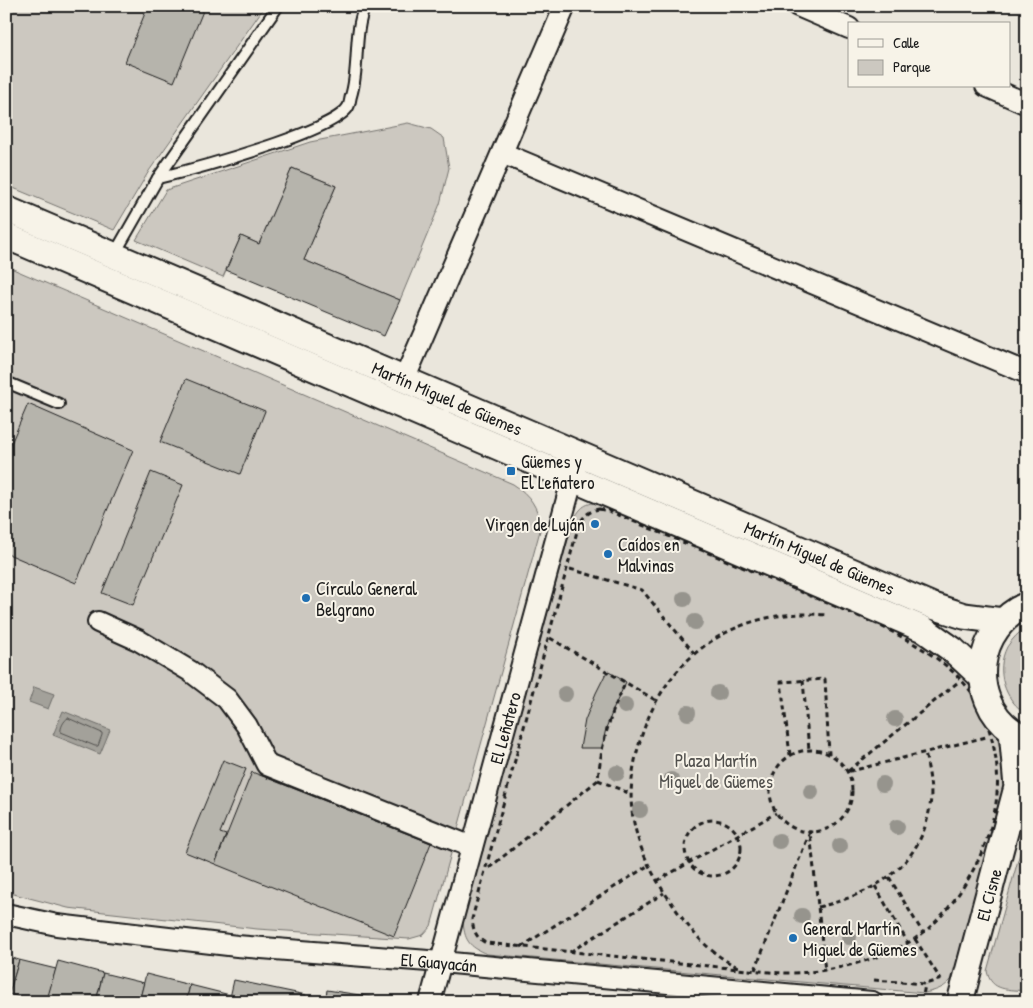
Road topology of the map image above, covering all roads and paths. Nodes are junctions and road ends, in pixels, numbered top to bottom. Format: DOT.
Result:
graph roads {
  1 [pos="278,6"];
  2 [pos="365,6"];
  3 [pos="565,6"];
  4 [pos="798,6"];
  5 [pos="848,28"];
  6 [pos="991,88"];
  7 [pos="1027,104"];
  8 [pos="502,153"];
  9 [pos="158,178"];
  10 [pos="6,209"];
  11 [pos="6,236"];
  12 [pos="114,256"];
  13 [pos="1027,373"];
  14 [pos="404,380"];
  15 [pos="6,382"];
  16 [pos="58,404"];
  17 [pos="578,454"];
  18 [pos="573,478"];
  19 [pos="567,568"];
  20 [pos="1027,605"];
  21 [pos="835,615"];
  22 [pos="850,617"];
  23 [pos="1003,621"];
  24 [pos="98,622"];
  25 [pos="877,624"];
  26 [pos="549,637"];
  27 [pos="694,653"];
  28 [pos="971,678"];
  29 [pos="803,680"];
  30 [pos="626,682"];
  31 [pos="657,701"];
  32 [pos="1010,735"];
  33 [pos="809,750"];
  34 [pos="925,752"];
  35 [pos="829,754"];
  36 [pos="790,755"];
  37 [pos="847,772"];
  38 [pos="598,780"];
  39 [pos="1022,782"];
  40 [pos="631,794"];
  41 [pos="776,813"];
  42 [pos="810,832"];
  43 [pos="739,834"];
  44 [pos="472,847"];
  45 [pos="984,848"];
  46 [pos="688,863"];
  47 [pos="649,865"];
  48 [pos="485,872"];
  49 [pos="976,875"];
  50 [pos="889,877"];
  51 [pos="657,881"];
  52 [pos="875,886"];
  53 [pos="664,892"];
  54 [pos="818,907"];
  55 [pos="6,914"];
  56 [pos="923,933"];
  57 [pos="916,939"];
  58 [pos="908,943"];
  59 [pos="521,947"];
  60 [pos="570,952"];
  61 [pos="441,962"];
  62 [pos="748,970"];
  63 [pos="755,970"];
  64 [pos="825,970"];
  65 [pos="789,973"];
  66 [pos="946,975"];
  67 [pos="828,976"];
  68 [pos="867,979"];
  69 [pos="942,980"];
  70 [pos="925,984"];
  71 [pos="430,1002"];
  72 [pos="872,1002"];
  73 [pos="922,1002"];
  74 [pos="960,1002"];
  1 -- 9 [label="lane"];
  2 -- 9 [label="lane"];
  3 -- 8 [label="street"];
  4 -- 5 [label="street"];
  6 -- 7 [label="street"];
  8 -- 13 [label="street"];
  8 -- 14 [label="street"];
  9 -- 12 [label="lane"];
  10 -- 12 [label="street, Martín Miguel de Güemes"];
  11 -- 18 [label="street, Martín Miguel de Güemes"];
  12 -- 14 [label="street, Martín Miguel de Güemes"];
  14 -- 17 [label="street, Martín Miguel de Güemes"];
  15 -- 16 [label="lane"];
  17 -- 18 [label="street, El Leñatero"];
  17 -- 23 [label="street, Martín Miguel de Güemes"];
  18 -- 28 [label="street, Martín Miguel de Güemes"];
  18 -- 44 [label="street, El Leñatero"];
  19 -- 25 [label="path"];
  19 -- 26 [label="path"];
  19 -- 27 [label="path"];
  20 -- 23 [label="street"];
  21 -- 27 [label="path"];
  22 -- 25 [label="path"];
  23 -- 28 [label="street"];
  24 -- 44 [label="street"];
  25 -- 28 [label="path"];
  26 -- 30 [label="path"];
  26 -- 48 [label="path"];
  27 -- 31 [label="path"];
  28 -- 32 [label="street"];
  28 -- 32 [label="path"];
  28 -- 37 [label="path"];
  29 -- 33 [label="path"];
  29 -- 35 [label="path"];
  29 -- 36 [label="path"];
  30 -- 31 [label="path"];
  30 -- 38 [label="path"];
  31 -- 40 [label="path"];
  32 -- 34 [label="path"];
  32 -- 39 [label="street, El Cisne"];
  32 -- 45 [label="path"];
  33 -- 35 [label="path"];
  33 -- 36 [label="path"];
  34 -- 37 [label="path"];
  34 -- 50 [label="path"];
  35 -- 37 [label="path"];
  36 -- 41 [label="path"];
  37 -- 42 [label="path"];
  38 -- 40 [label="path"];
  38 -- 48 [label="path"];
  39 -- 74 [label="street, El Cisne"];
  40 -- 47 [label="path"];
  41 -- 42 [label="path"];
  41 -- 43 [label="path"];
  42 -- 54 [label="path"];
  42 -- 63 [label="path"];
  43 -- 46 [label="path"];
  43 -- 46 [label="path"];
  43 -- 46 [label="path"];
  44 -- 61 [label="street, El Leñatero"];
  45 -- 49 [label="path"];
  45 -- 56 [label="path"];
  46 -- 51 [label="path"];
  47 -- 51 [label="path"];
  47 -- 59 [label="path"];
  48 -- 59 [label="path"];
  50 -- 52 [label="path"];
  50 -- 56 [label="path"];
  51 -- 53 [label="path"];
  52 -- 54 [label="path"];
  52 -- 58 [label="path"];
  53 -- 60 [label="path"];
  53 -- 62 [label="path"];
  54 -- 64 [label="path"];
  55 -- 61 [label="street, El Guayacán"];
  56 -- 57 [label="path"];
  57 -- 58 [label="path"];
  57 -- 69 [label="path"];
  58 -- 64 [label="path"];
  59 -- 60 [label="path"];
  60 -- 62 [label="path"];
  61 -- 71 [label="street, El Leñatero"];
  61 -- 72 [label="street, El Guayacán"];
  62 -- 63 [label="path"];
  63 -- 65 [label="path"];
  64 -- 65 [label="path"];
  65 -- 67 [label="path"];
  66 -- 69 [label="path"];
  68 -- 70 [label="path"];
  69 -- 70 [label="path"];
  70 -- 73 [label="path"];
}
